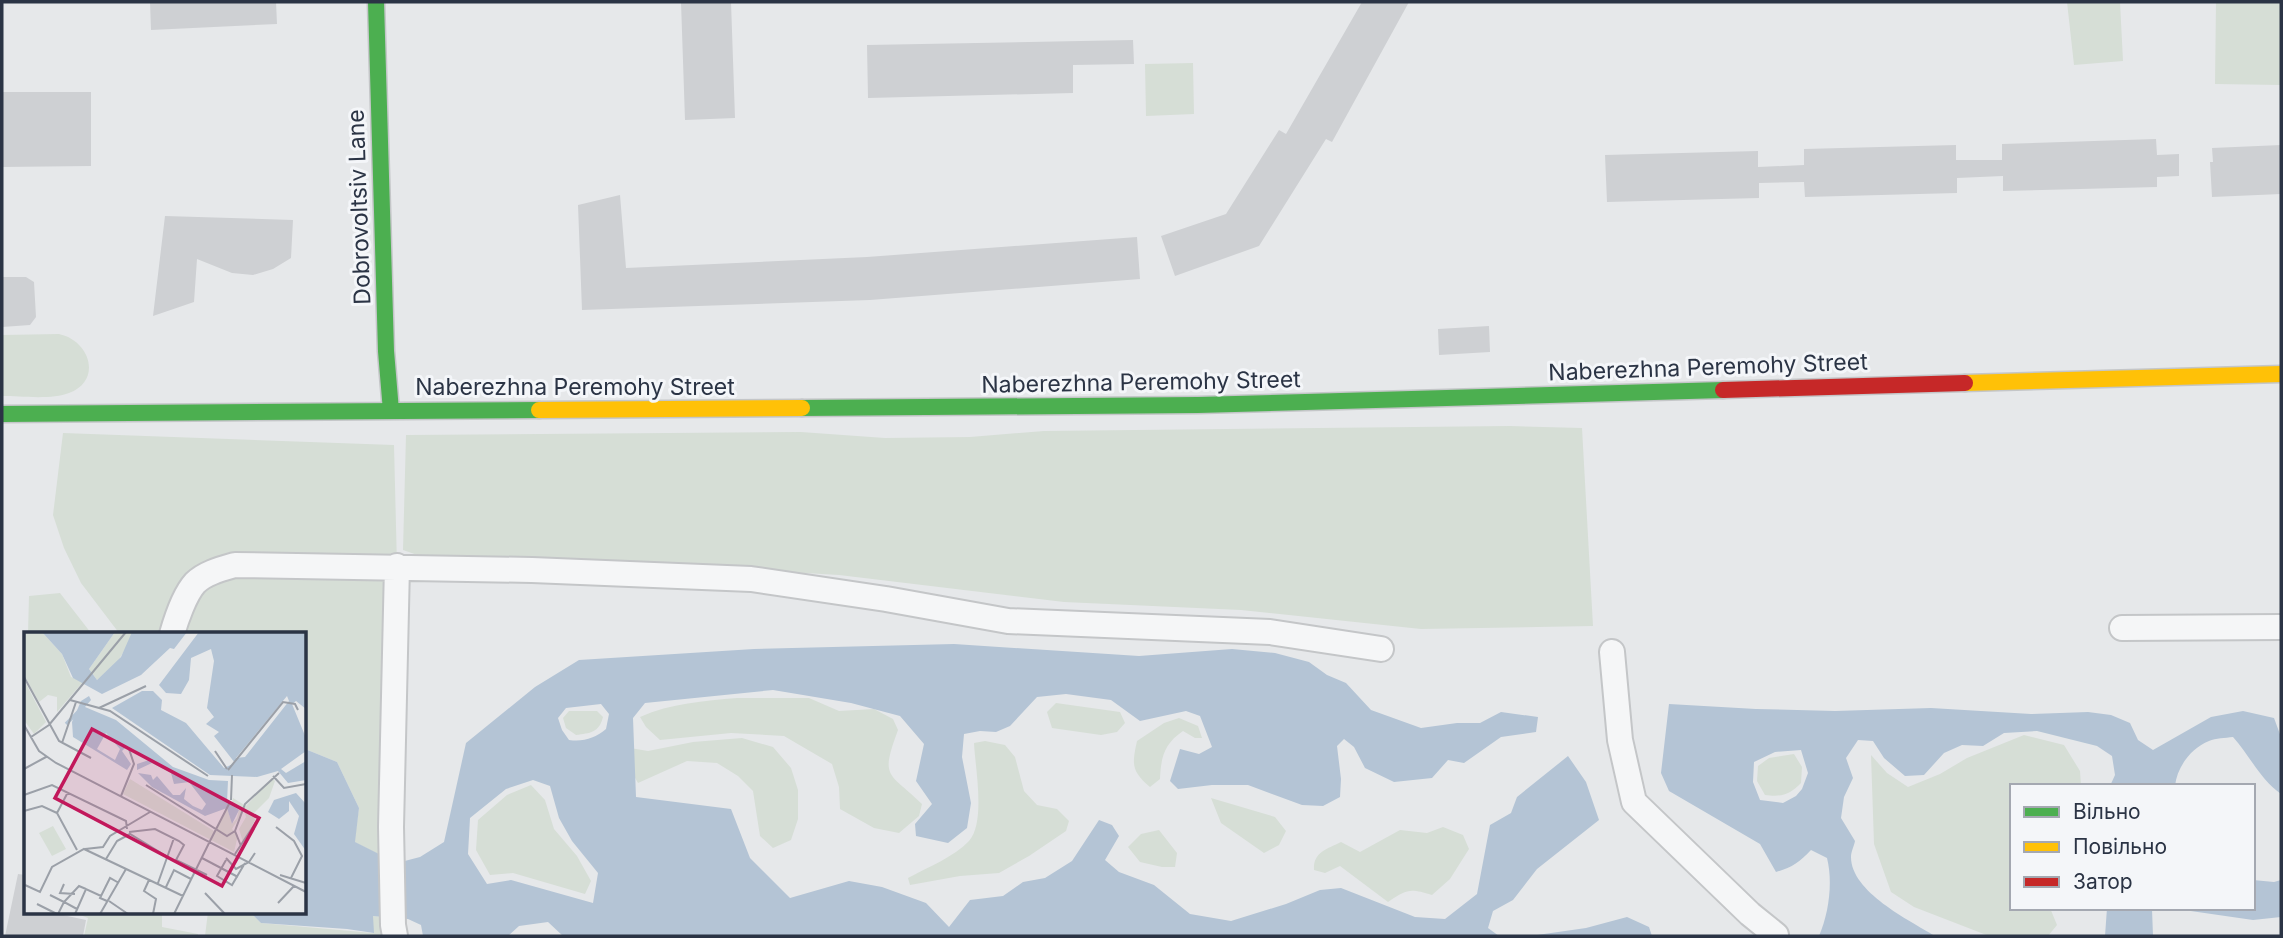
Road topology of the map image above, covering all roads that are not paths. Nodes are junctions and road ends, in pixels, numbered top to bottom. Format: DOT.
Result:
graph roads {
  1 [pos="376,2"];
  2 [pos="2281,374"];
  3 [pos="391,411"];
  4 [pos="2,414"];
  5 [pos="397,566"];
  6 [pos="2281,627"];
  7 [pos="2122,628"];
  8 [pos="173,632"];
  9 [pos="1381,649"];
  10 [pos="1612,652"];
  11 [pos="394,931"];
  12 [pos="1776,935"];
  1 -- 3 [label="main road, Dobrovoltsiv Lane"];
  2 -- 3 [label="main road, Naberezhna Peremohy Street"];
  3 -- 4 [label="main road, Naberezhna Peremohy Street"];
  5 -- 8 [label="street"];
  5 -- 9 [label="street"];
  5 -- 11 [label="street"];
  6 -- 7 [label="street"];
  10 -- 12 [label="street"];
}
